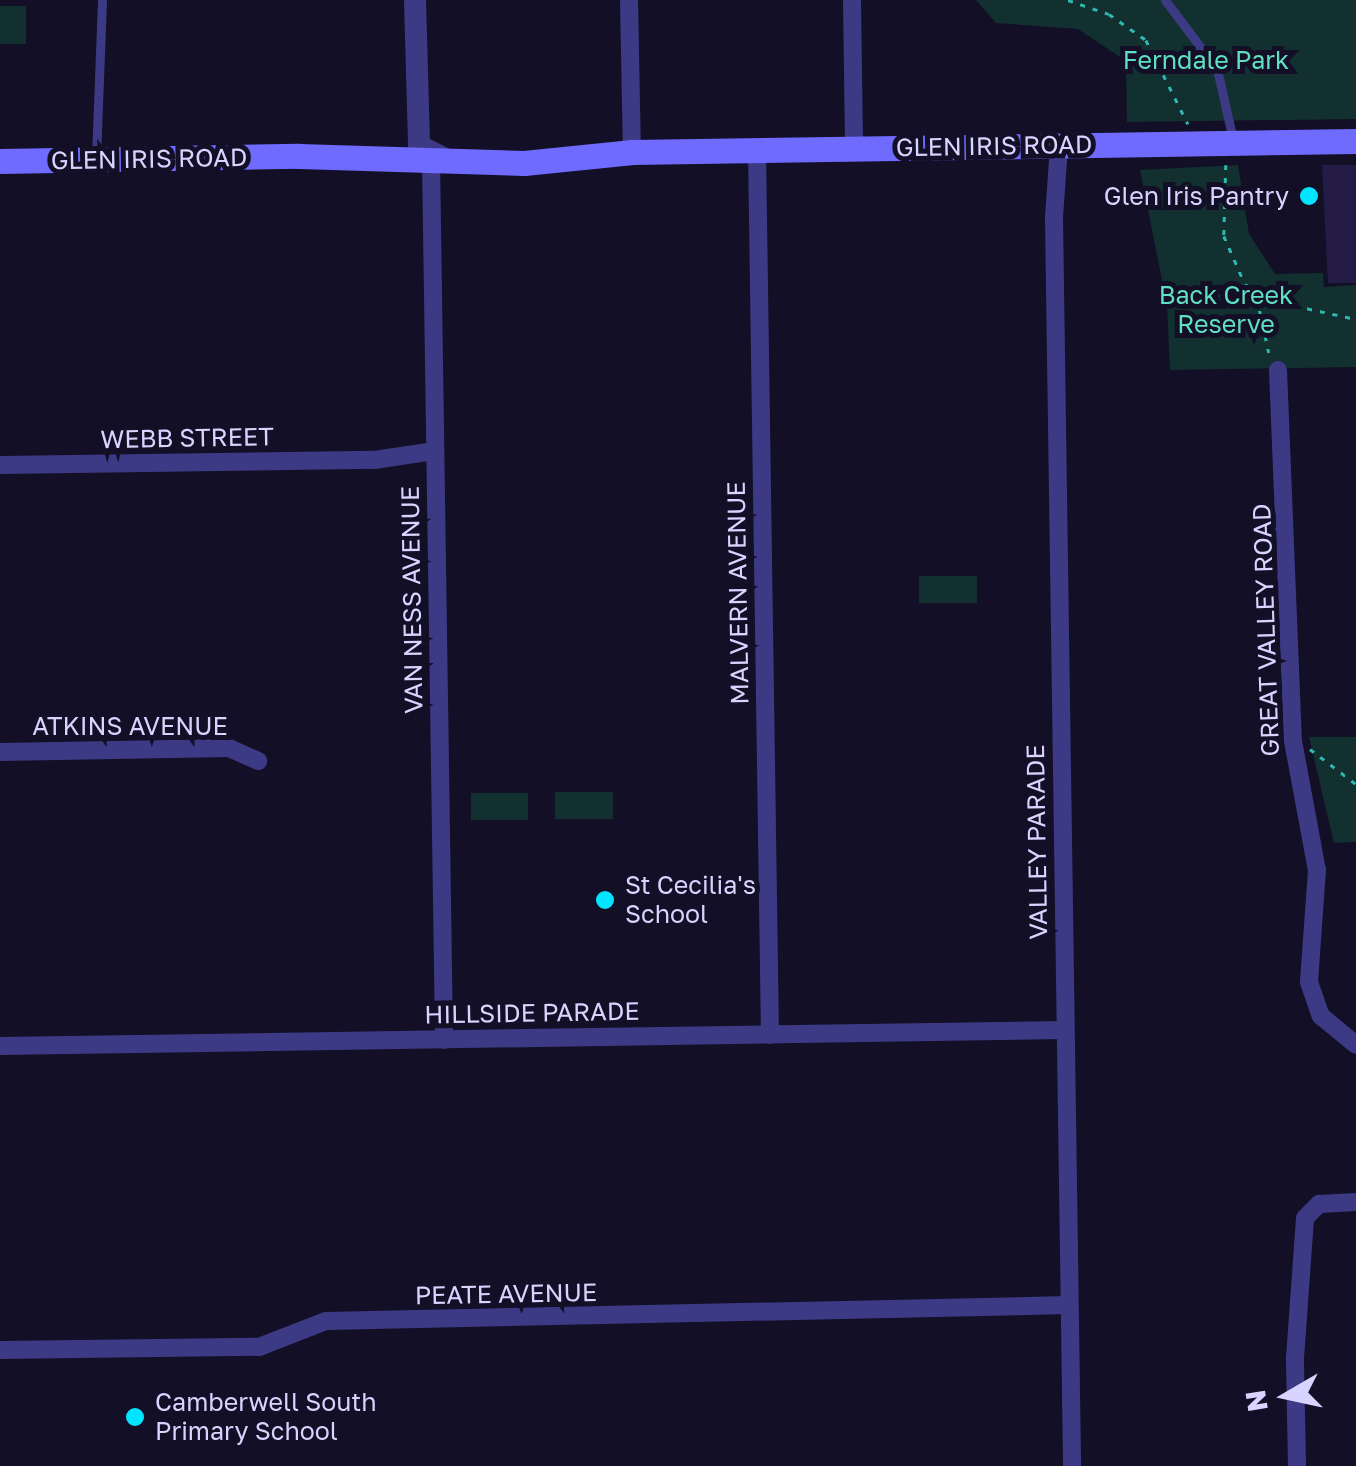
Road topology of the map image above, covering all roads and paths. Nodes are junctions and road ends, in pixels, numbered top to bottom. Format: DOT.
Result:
graph roads {
  1 [pos="102,0"];
  2 [pos="415,0"];
  3 [pos="629,0"];
  4 [pos="852,0"];
  5 [pos="1068,0"];
  6 [pos="1165,0"];
  7 [pos="1186,124"];
  8 [pos="1356,141"];
  9 [pos="1052,146"];
  10 [pos="854,148"];
  11 [pos="757,150"];
  12 [pos="632,152"];
  13 [pos="425,153"];
  14 [pos="1230,153"];
  15 [pos="299,156"];
  16 [pos="96,160"];
  17 [pos="0,161"];
  18 [pos="1256,295"];
  19 [pos="1356,319"];
  20 [pos="1278,370"];
  21 [pos="435,460"];
  22 [pos="0,465"];
  23 [pos="1293,741"];
  24 [pos="0,752"];
  25 [pos="258,762"];
  26 [pos="1356,784"];
  27 [pos="1065,1030"];
  28 [pos="770,1035"];
  29 [pos="444,1040"];
  30 [pos="0,1046"];
  31 [pos="1356,1046"];
  32 [pos="1356,1202"];
  33 [pos="1069,1311"];
  34 [pos="0,1350"];
  35 [pos="1072,1466"];
  36 [pos="1297,1466"];
  1 -- 16 [label="lane"];
  2 -- 13 [label="street"];
  3 -- 12 [label="street"];
  4 -- 10 [label="street"];
  5 -- 7 [label="path"];
  6 -- 14 [label="lane"];
  8 -- 14 [label="main road, GLEN IRIS ROAD"];
  9 -- 10 [label="main road, GLEN IRIS ROAD"];
  9 -- 14 [label="main road, GLEN IRIS ROAD"];
  9 -- 27 [label="street, VALLEY PARADE"];
  10 -- 11 [label="main road, GLEN IRIS ROAD"];
  11 -- 12 [label="main road, GLEN IRIS ROAD"];
  11 -- 28 [label="street, MALVERN AVENUE"];
  12 -- 13 [label="main road, GLEN IRIS ROAD"];
  12 -- 13 [label="main road, GLEN IRIS ROAD"];
  13 -- 15 [label="main road, GLEN IRIS ROAD"];
  13 -- 15 [label="main road, GLEN IRIS ROAD"];
  13 -- 21 [label="street, VAN NESS AVENUE"];
  14 -- 18 [label="path"];
  15 -- 16 [label="main road, GLEN IRIS ROAD"];
  16 -- 17 [label="main road, GLEN IRIS ROAD"];
  18 -- 19 [label="path"];
  18 -- 20 [label="path"];
  20 -- 23 [label="street, GREAT VALLEY ROAD"];
  21 -- 22 [label="street, WEBB STREET"];
  21 -- 29 [label="street, VAN NESS AVENUE"];
  23 -- 26 [label="path"];
  23 -- 31 [label="street, GREAT VALLEY ROAD"];
  24 -- 25 [label="street, ATKINS AVENUE"];
  27 -- 28 [label="street, HILLSIDE PARADE"];
  27 -- 33 [label="street, VALLEY PARADE"];
  28 -- 29 [label="street, HILLSIDE PARADE"];
  29 -- 30 [label="street, HILLSIDE PARADE"];
  32 -- 36 [label="street"];
  33 -- 34 [label="street, PEATE AVENUE"];
  33 -- 35 [label="street, VALLEY PARADE"];
}
